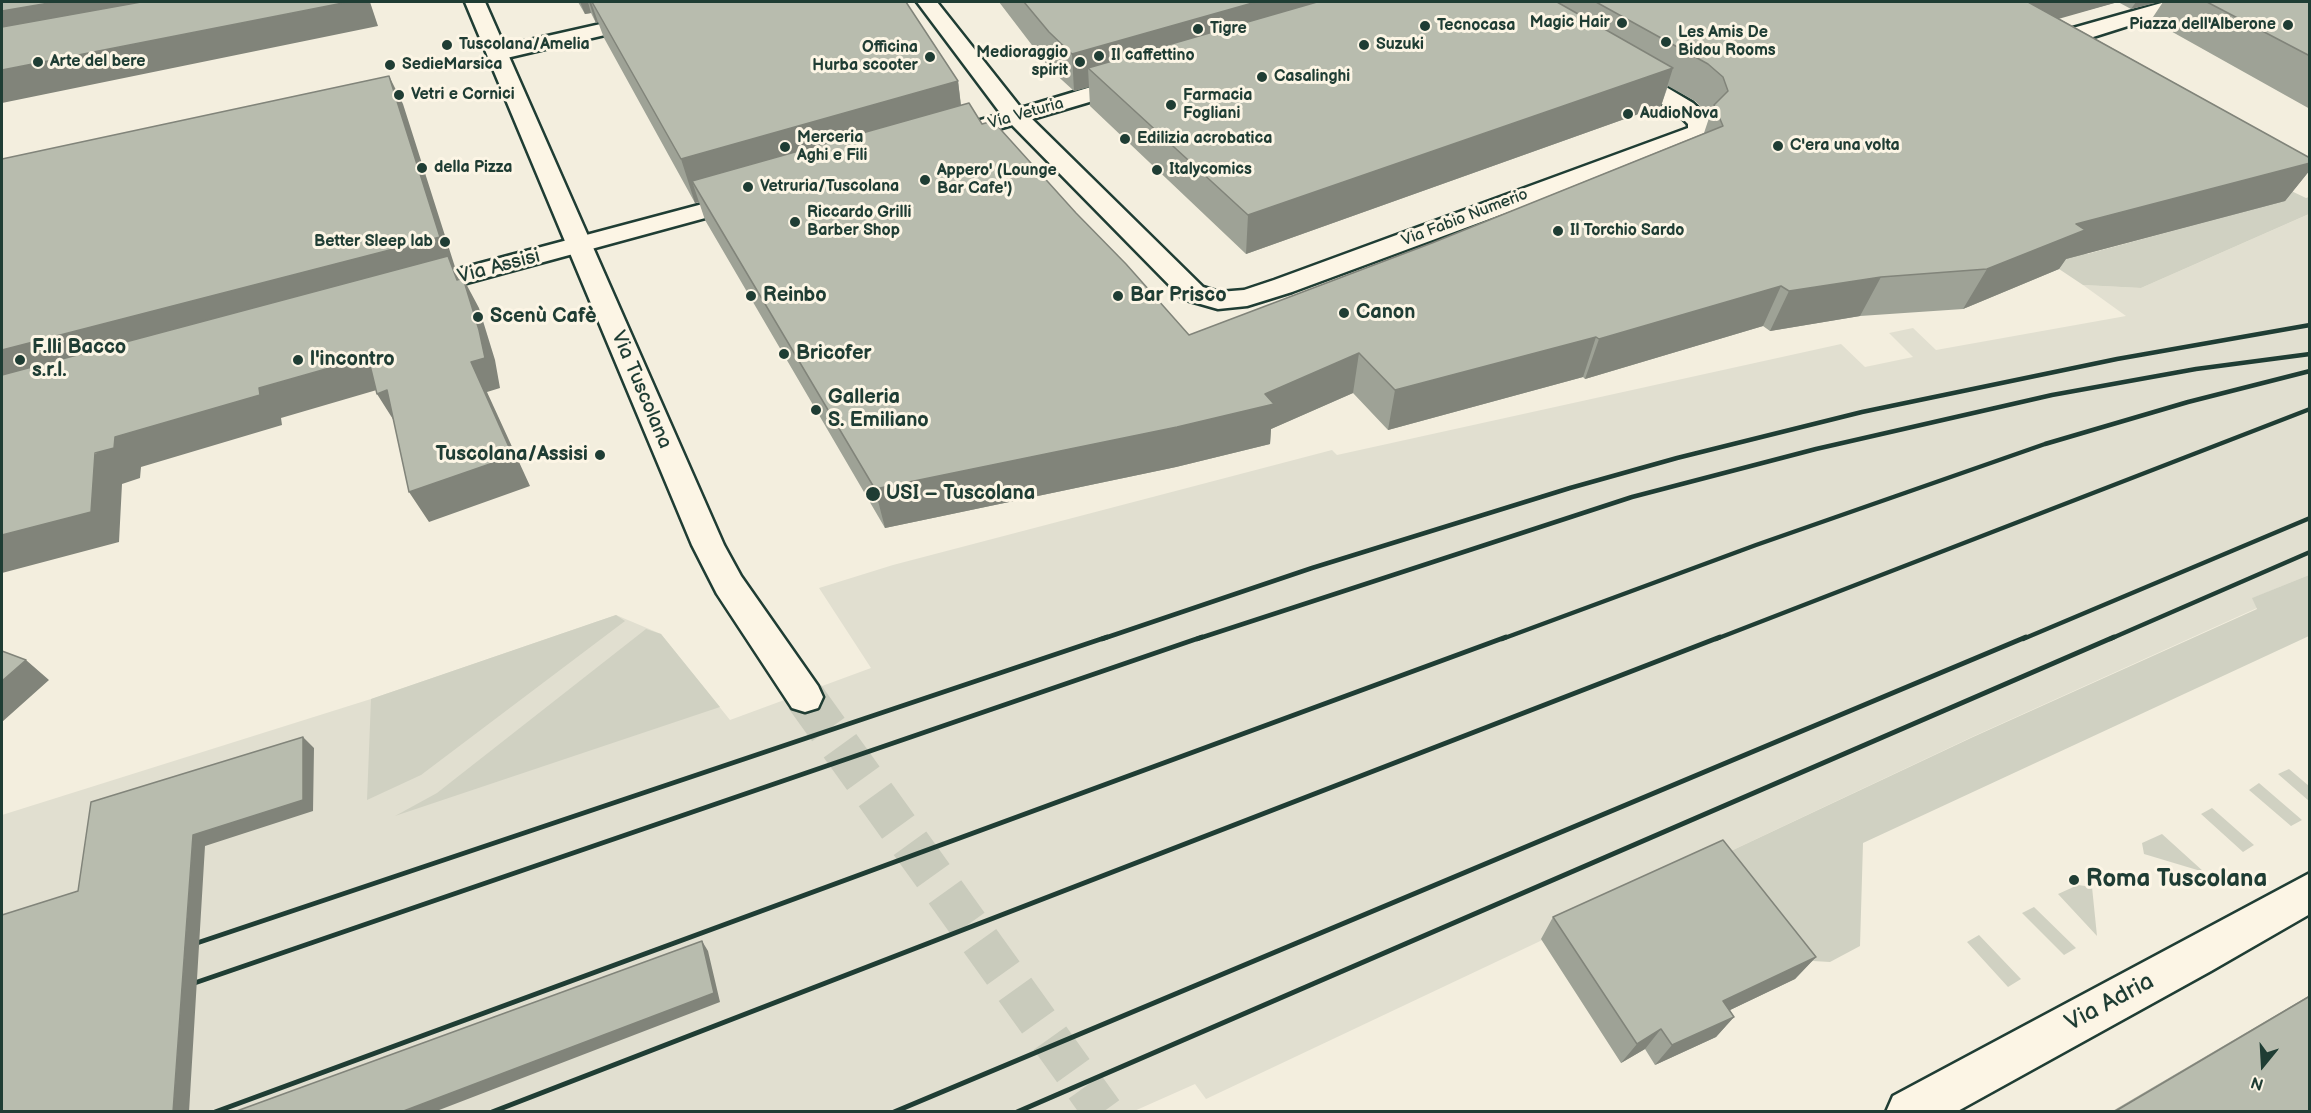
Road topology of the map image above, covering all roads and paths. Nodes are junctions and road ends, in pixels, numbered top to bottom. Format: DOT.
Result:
graph roads {
  1 [pos="475,2"];
  2 [pos="722,2"];
  3 [pos="927,2"];
  4 [pos="2184,2"];
  5 [pos="498,54"];
  6 [pos="1605,60"];
  7 [pos="2073,61"];
  8 [pos="1158,74"];
  9 [pos="1017,116"];
  10 [pos="934,141"];
  11 [pos="766,193"];
  12 [pos="579,246"];
  13 [pos="388,296"];
  14 [pos="805,697"];
  15 [pos="2310,892"];
  16 [pos="1909,1112"];
  1 -- 5 [label="street, Via Tuscolana"];
  2 -- 5 [label="street"];
  3 -- 9 [label="street, Via Fabio Numerio"];
  4 -- 7 [label="street"];
  5 -- 12 [label="street, Via Tuscolana"];
  6 -- 9 [label="street, Via Fabio Numerio"];
  8 -- 9 [label="street, Via Veturia"];
  9 -- 10 [label="street, Via Veturia"];
  11 -- 12 [label="street"];
  12 -- 13 [label="street, Via Assisi"];
  12 -- 14 [label="street, Via Tuscolana"];
  15 -- 16 [label="street, Via Adria"];
}
